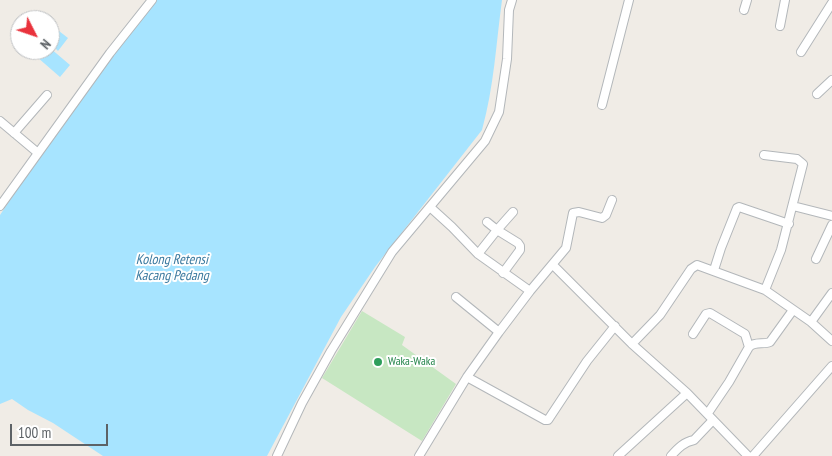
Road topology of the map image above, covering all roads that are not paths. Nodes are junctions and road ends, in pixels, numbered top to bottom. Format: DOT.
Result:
graph roads {
  1 [pos="152,0"];
  2 [pos="512,0"];
  3 [pos="629,0"];
  4 [pos="747,0"];
  5 [pos="785,0"];
  6 [pos="832,3"];
  7 [pos="744,10"];
  8 [pos="780,26"];
  9 [pos="801,52"];
  10 [pos="832,80"];
  11 [pos="817,94"];
  12 [pos="47,95"];
  13 [pos="602,105"];
  14 [pos="0,121"];
  15 [pos="14,133"];
  16 [pos="38,153"];
  17 [pos="764,155"];
  18 [pos="612,200"];
  19 [pos="0,206"];
  20 [pos="794,206"];
  21 [pos="430,207"];
  22 [pos="513,212"];
  23 [pos="832,216"];
  24 [pos="488,222"];
  25 [pos="788,224"];
  26 [pos="832,225"];
  27 [pos="498,230"];
  28 [pos="478,254"];
  29 [pos="816,259"];
  30 [pos="553,265"];
  31 [pos="714,270"];
  32 [pos="503,273"];
  33 [pos="765,290"];
  34 [pos="530,291"];
  35 [pos="832,293"];
  36 [pos="456,297"];
  37 [pos="793,310"];
  38 [pos="811,322"];
  39 [pos="615,326"];
  40 [pos="499,332"];
  41 [pos="693,334"];
  42 [pos="832,341"];
  43 [pos="632,344"];
  44 [pos="749,347"];
  45 [pos="832,366"];
  46 [pos="467,377"];
  47 [pos="686,393"];
  48 [pos="710,416"];
  49 [pos="278,456"];
  50 [pos="419,456"];
  51 [pos="618,456"];
  52 [pos="671,456"];
  53 [pos="748,456"];
  54 [pos="754,456"];
  1 -- 16 [label="street"];
  2 -- 21 [label="street"];
  3 -- 13 [label="street"];
  4 -- 7 [label="street"];
  5 -- 8 [label="street"];
  6 -- 9 [label="street"];
  10 -- 11 [label="street"];
  12 -- 15 [label="street"];
  14 -- 15 [label="street"];
  15 -- 16 [label="street"];
  16 -- 19 [label="street"];
  17 -- 20 [label="street"];
  18 -- 30 [label="street"];
  20 -- 23 [label="street"];
  20 -- 25 [label="street"];
  21 -- 28 [label="street"];
  21 -- 49 [label="street"];
  22 -- 27 [label="street"];
  24 -- 27 [label="street"];
  25 -- 31 [label="street"];
  25 -- 33 [label="street"];
  26 -- 29 [label="street"];
  27 -- 28 [label="street"];
  27 -- 32 [label="street"];
  28 -- 32 [label="street"];
  30 -- 34 [label="street"];
  30 -- 39 [label="street"];
  31 -- 33 [label="street"];
  31 -- 43 [label="street"];
  32 -- 34 [label="street"];
  33 -- 37 [label="street"];
  34 -- 40 [label="street"];
  35 -- 38 [label="street"];
  36 -- 40 [label="street"];
  37 -- 38 [label="street"];
  37 -- 44 [label="street"];
  38 -- 42 [label="street"];
  39 -- 43 [label="street"];
  39 -- 46 [label="street"];
  40 -- 46 [label="street"];
  41 -- 44 [label="street"];
  43 -- 47 [label="street"];
  44 -- 48 [label="street"];
  45 -- 54 [label="street"];
  46 -- 50 [label="street"];
  47 -- 48 [label="street"];
  47 -- 51 [label="street"];
  48 -- 52 [label="street"];
  48 -- 53 [label="street"];
}
